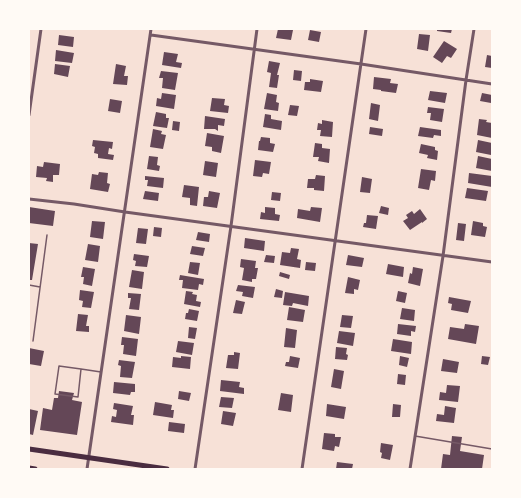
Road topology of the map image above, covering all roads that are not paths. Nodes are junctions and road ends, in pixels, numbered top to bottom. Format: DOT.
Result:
graph roads {
  1 [pos="42,29"];
  2 [pos="151,29"];
  3 [pos="257,29"];
  4 [pos="366,29"];
  5 [pos="474,29"];
  6 [pos="150,35"];
  7 [pos="254,50"];
  8 [pos="361,64"];
  9 [pos="466,80"];
  10 [pos="492,84"];
  11 [pos="29,114"];
  12 [pos="29,199"];
  13 [pos="125,212"];
  14 [pos="231,226"];
  15 [pos="47,236"];
  16 [pos="335,241"];
  17 [pos="443,256"];
  18 [pos="492,262"];
  19 [pos="29,285"];
  20 [pos="40,287"];
  21 [pos="33,340"];
  22 [pos="82,369"];
  23 [pos="101,372"];
  24 [pos="415,436"];
  25 [pos="29,449"];
  26 [pos="492,449"];
  27 [pos="89,458"];
  28 [pos="29,468"];
  29 [pos="35,469"];
  30 [pos="87,469"];
  31 [pos="167,469"];
  32 [pos="195,469"];
  33 [pos="302,469"];
  34 [pos="410,469"];
  1 -- 11 [label="street"];
  2 -- 6 [label="street"];
  3 -- 7 [label="street"];
  4 -- 8 [label="street"];
  5 -- 9 [label="street"];
  6 -- 7 [label="street"];
  6 -- 13 [label="street"];
  7 -- 8 [label="street"];
  7 -- 14 [label="street"];
  8 -- 9 [label="street"];
  8 -- 16 [label="street"];
  9 -- 10 [label="street"];
  9 -- 17 [label="street"];
  12 -- 13 [label="street"];
  13 -- 14 [label="street"];
  13 -- 23 [label="street"];
  14 -- 16 [label="street"];
  14 -- 32 [label="street"];
  15 -- 20 [label="lane"];
  16 -- 17 [label="street"];
  16 -- 33 [label="street"];
  17 -- 18 [label="street"];
  17 -- 24 [label="street"];
  19 -- 20 [label="lane"];
  20 -- 21 [label="lane"];
  22 -- 22 [label="lane"];
  22 -- 23 [label="lane"];
  23 -- 27 [label="street"];
  24 -- 26 [label="lane"];
  24 -- 34 [label="street"];
  25 -- 27 [label="main road"];
  27 -- 30 [label="street"];
  27 -- 31 [label="main road"];
  28 -- 29 [label="main road"];
}
